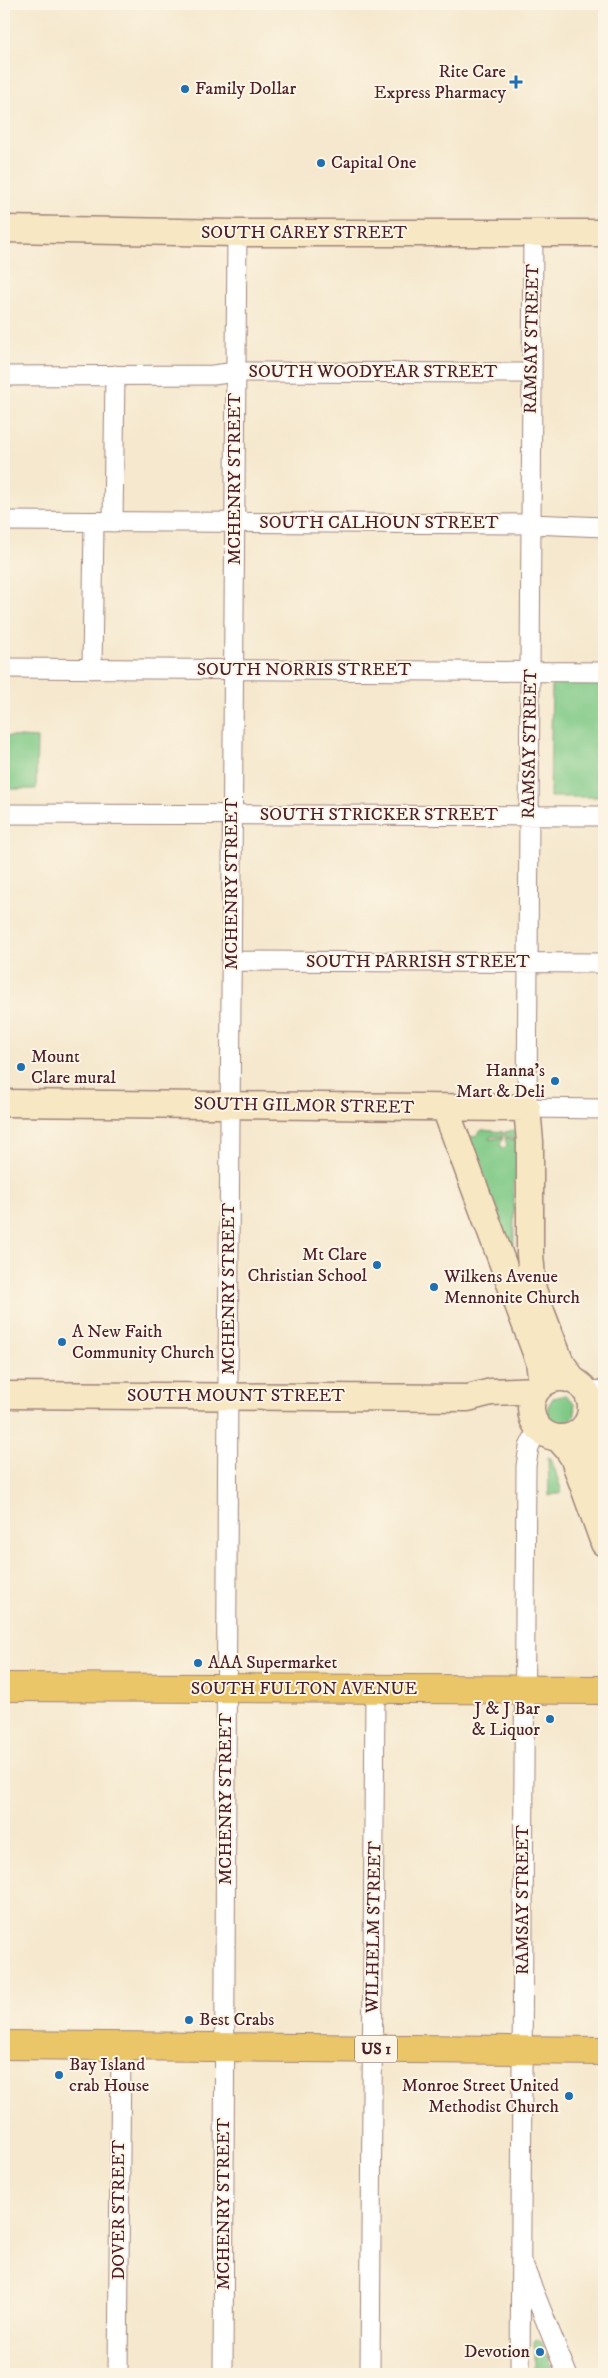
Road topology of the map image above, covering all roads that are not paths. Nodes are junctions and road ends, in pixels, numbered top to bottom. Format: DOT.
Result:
graph roads {
  1 [pos="4,229"];
  2 [pos="237,233"];
  3 [pos="533,233"];
  4 [pos="604,233"];
  5 [pos="236,372"];
  6 [pos="532,373"];
  7 [pos="115,375"];
  8 [pos="4,376"];
  9 [pos="4,521"];
  10 [pos="94,522"];
  11 [pos="113,522"];
  12 [pos="235,522"];
  13 [pos="531,524"];
  14 [pos="604,527"];
  15 [pos="4,668"];
  16 [pos="92,669"];
  17 [pos="234,669"];
  18 [pos="530,671"];
  19 [pos="604,672"];
  20 [pos="4,814"];
  21 [pos="232,815"];
  22 [pos="529,816"];
  23 [pos="604,816"];
  24 [pos="231,961"];
  25 [pos="528,963"];
  26 [pos="604,963"];
  27 [pos="4,1103"];
  28 [pos="230,1105"];
  29 [pos="445,1108"];
  30 [pos="528,1108"];
  31 [pos="604,1109"];
  32 [pos="539,1387"];
  33 [pos="4,1395"];
  34 [pos="228,1396"];
  35 [pos="468,1398"];
  36 [pos="591,1400"];
  37 [pos="542,1428"];
  38 [pos="604,1483"];
  39 [pos="604,1543"];
  40 [pos="4,1687"];
  41 [pos="226,1688"];
  42 [pos="375,1690"];
  43 [pos="524,1690"];
  44 [pos="604,1690"];
  45 [pos="4,2046"];
  46 [pos="121,2047"];
  47 [pos="225,2048"];
  48 [pos="373,2048"];
  49 [pos="522,2049"];
  50 [pos="604,2051"];
  51 [pos="521,2259"];
  52 [pos="118,2374"];
  53 [pos="223,2374"];
  54 [pos="370,2374"];
  55 [pos="520,2374"];
  56 [pos="567,2374"];
  1 -- 2 [label="street, SOUTH CAREY STREET"];
  2 -- 3 [label="street, SOUTH CAREY STREET"];
  2 -- 5 [label="street, MCHENRY STREET"];
  3 -- 4 [label="street, SOUTH CAREY STREET"];
  3 -- 6 [label="street, RAMSAY STREET"];
  5 -- 6 [label="street, SOUTH WOODYEAR STREET"];
  5 -- 7 [label="street, SOUTH WOODYEAR STREET"];
  5 -- 12 [label="street, MCHENRY STREET"];
  6 -- 13 [label="street, RAMSAY STREET"];
  7 -- 8 [label="street, SOUTH WOODYEAR STREET"];
  7 -- 11 [label="street"];
  9 -- 10 [label="street, SOUTH CALHOUN STREET"];
  10 -- 11 [label="street, SOUTH CALHOUN STREET"];
  10 -- 16 [label="street"];
  11 -- 12 [label="street, SOUTH CALHOUN STREET"];
  12 -- 13 [label="street, SOUTH CALHOUN STREET"];
  12 -- 17 [label="street, MCHENRY STREET"];
  13 -- 14 [label="street, SOUTH CALHOUN STREET"];
  13 -- 18 [label="street, RAMSAY STREET"];
  15 -- 16 [label="street, SOUTH NORRIS STREET"];
  16 -- 17 [label="street, SOUTH NORRIS STREET"];
  17 -- 18 [label="street, SOUTH NORRIS STREET"];
  17 -- 21 [label="street, MCHENRY STREET"];
  18 -- 19 [label="street, SOUTH NORRIS STREET"];
  18 -- 22 [label="street, RAMSAY STREET"];
  20 -- 21 [label="street, SOUTH STRICKER STREET"];
  21 -- 22 [label="street, SOUTH STRICKER STREET"];
  21 -- 24 [label="street, MCHENRY STREET"];
  22 -- 23 [label="street, SOUTH STRICKER STREET"];
  22 -- 25 [label="street, RAMSAY STREET"];
  24 -- 25 [label="street, SOUTH PARRISH STREET"];
  24 -- 28 [label="street, MCHENRY STREET"];
  25 -- 26 [label="street, SOUTH PARRISH STREET"];
  25 -- 30 [label="street, RAMSAY STREET"];
  27 -- 28 [label="street, SOUTH GILMOR STREET"];
  28 -- 29 [label="street, SOUTH GILMOR STREET"];
  28 -- 34 [label="street, MCHENRY STREET"];
  29 -- 30 [label="street, SOUTH GILMOR STREET"];
  29 -- 32 [label="street"];
  30 -- 31 [label="street, SOUTH GILMOR STREET"];
  30 -- 36 [label="street, RAMSAY STREET"];
  32 -- 35 [label="street, SOUTH MOUNT STREET"];
  32 -- 36 [label="street"];
  32 -- 37 [label="street"];
  33 -- 34 [label="street, SOUTH MOUNT STREET"];
  34 -- 35 [label="street, SOUTH MOUNT STREET"];
  34 -- 41 [label="street, MCHENRY STREET"];
  35 -- 37 [label="street, SOUTH MOUNT STREET"];
  36 -- 37 [label="street"];
  36 -- 38 [label="street"];
  37 -- 39 [label="street"];
  37 -- 43 [label="street, RAMSAY STREET"];
  40 -- 41 [label="main road, SOUTH FULTON AVENUE"];
  41 -- 42 [label="main road, SOUTH FULTON AVENUE"];
  41 -- 47 [label="street, MCHENRY STREET"];
  42 -- 43 [label="main road, SOUTH FULTON AVENUE"];
  42 -- 48 [label="street, WILHELM STREET"];
  43 -- 44 [label="main road, SOUTH FULTON AVENUE"];
  43 -- 49 [label="street, RAMSAY STREET"];
  45 -- 46 [label="main road, US 1"];
  46 -- 47 [label="main road, US 1"];
  46 -- 52 [label="street, DOVER STREET"];
  47 -- 48 [label="main road, US 1"];
  47 -- 53 [label="street, MCHENRY STREET"];
  48 -- 49 [label="main road, US 1"];
  48 -- 54 [label="street, WILHELM STREET"];
  49 -- 50 [label="main road, US 1"];
  49 -- 51 [label="street, RAMSAY STREET"];
  51 -- 55 [label="street, RAMSAY STREET"];
  51 -- 56 [label="street"];
}
